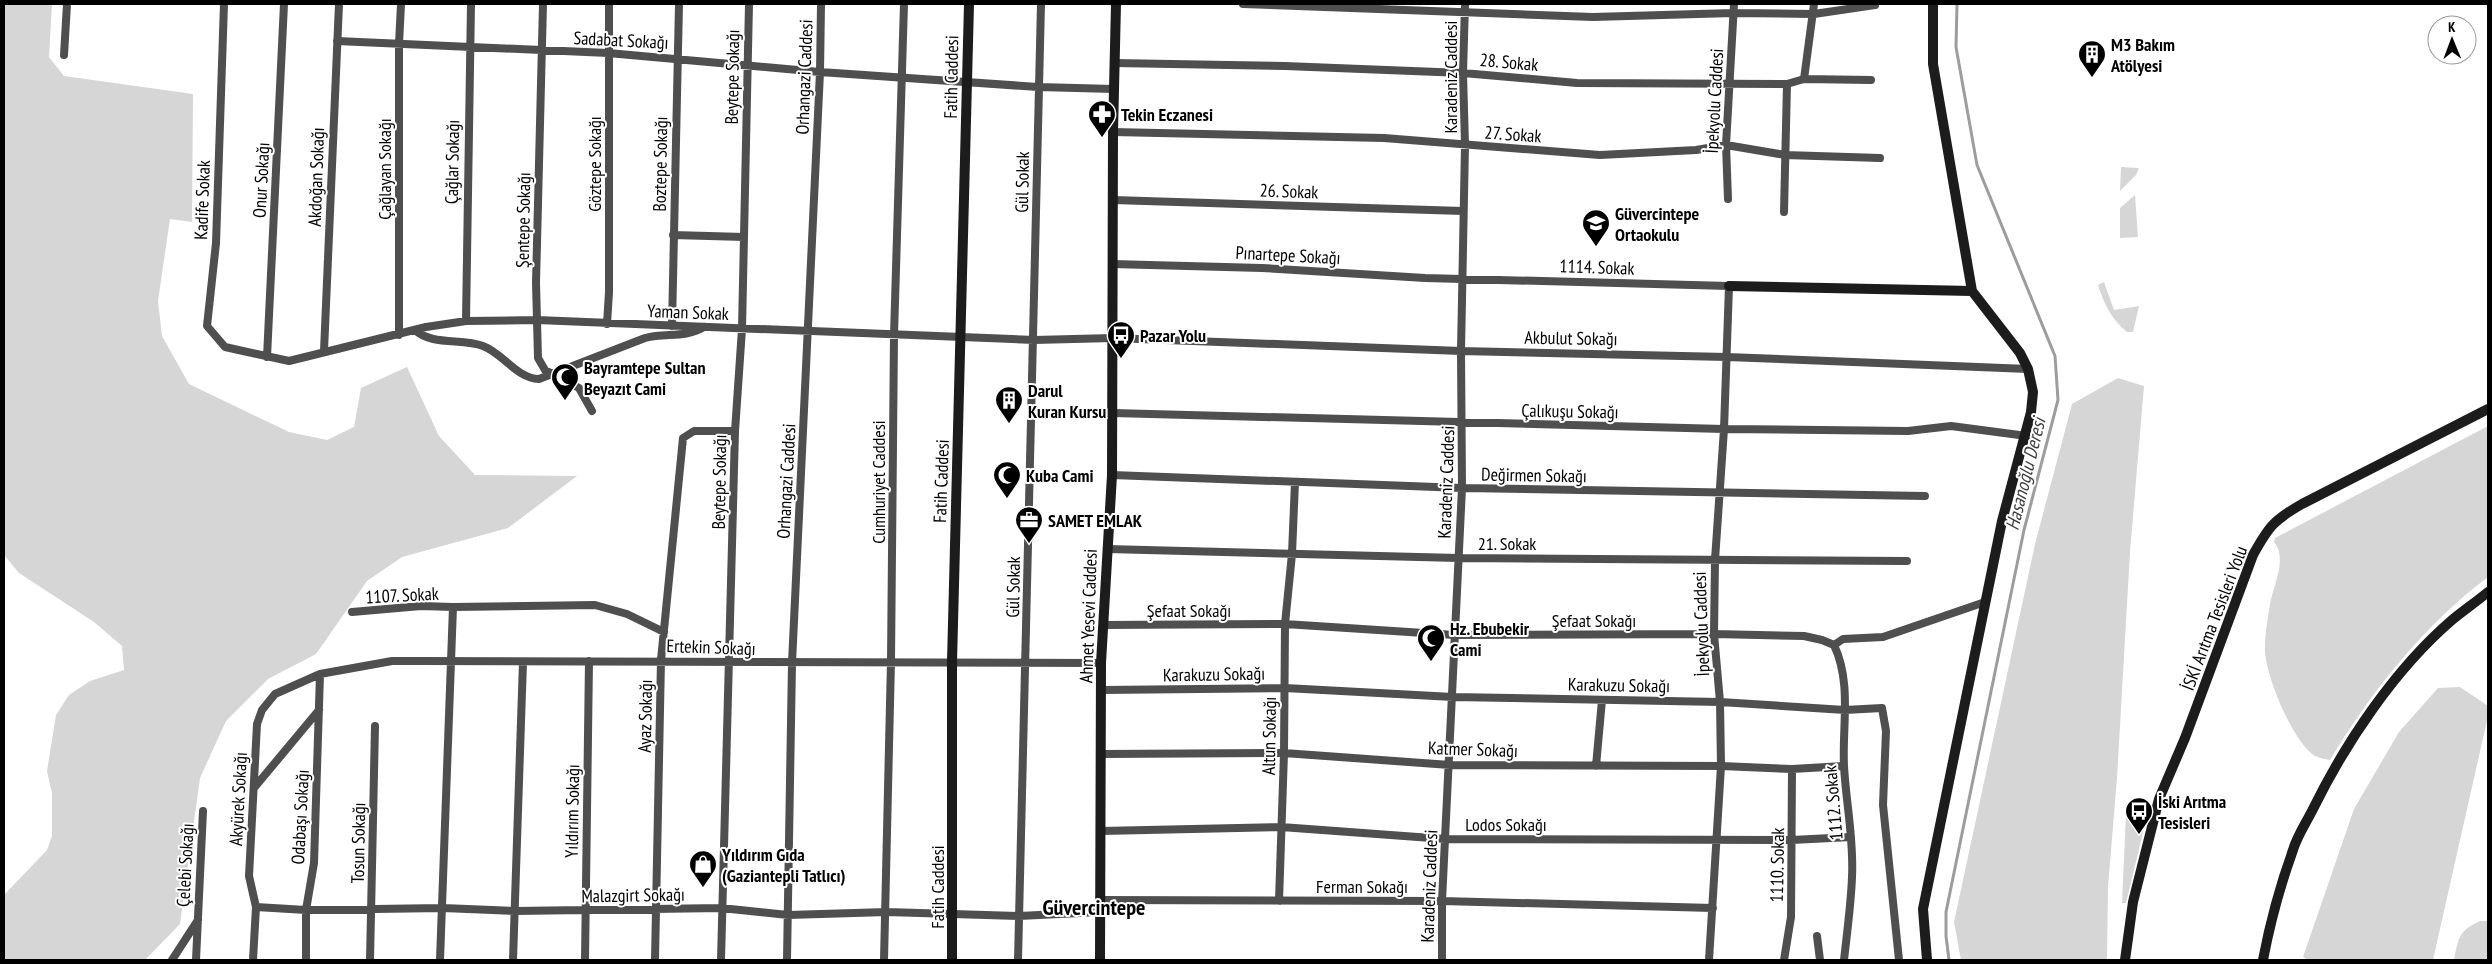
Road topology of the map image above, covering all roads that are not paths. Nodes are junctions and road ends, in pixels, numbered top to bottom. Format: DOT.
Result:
graph roads {
  1 [pos="67,4"];
  2 [pos="224,4"];
  3 [pos="284,4"];
  4 [pos="339,4"];
  5 [pos="401,4"];
  6 [pos="471,4"];
  7 [pos="543,4"];
  8 [pos="609,4"];
  9 [pos="679,4"];
  10 [pos="749,4"];
  11 [pos="821,4"];
  12 [pos="904,4"];
  13 [pos="969,4"];
  14 [pos="1041,4"];
  15 [pos="1116,4"];
  16 [pos="1243,4"];
  17 [pos="1734,4"];
  18 [pos="1814,4"];
  19 [pos="1933,4"];
  20 [pos="1875,5"];
  21 [pos="1465,8"];
  22 [pos="1733,13"];
  23 [pos="1814,14"];
  24 [pos="337,41"];
  25 [pos="399,44"];
  26 [pos="468,46"];
  27 [pos="541,51"];
  28 [pos="608,53"];
  29 [pos="64,55"];
  30 [pos="678,58"];
  31 [pos="1114,63"];
  32 [pos="747,65"];
  33 [pos="820,72"];
  34 [pos="1463,73"];
  35 [pos="902,76"];
  36 [pos="1804,79"];
  37 [pos="1872,80"];
  38 [pos="967,82"];
  39 [pos="1731,82"];
  40 [pos="1787,84"];
  41 [pos="1038,87"];
  42 [pos="1114,89"];
  43 [pos="1113,132"];
  44 [pos="1465,145"];
  45 [pos="1726,145"];
  46 [pos="1785,155"];
  47 [pos="1880,158"];
  48 [pos="1728,199"];
  49 [pos="1113,200"];
  50 [pos="1463,211"];
  51 [pos="1784,212"];
  52 [pos="673,235"];
  53 [pos="744,237"];
  54 [pos="1112,264"];
  55 [pos="1463,278"];
  56 [pos="1729,286"];
  57 [pos="1972,291"];
  58 [pos="537,320"];
  59 [pos="466,321"];
  60 [pos="607,324"];
  61 [pos="672,326"];
  62 [pos="705,327"];
  63 [pos="742,329"];
  64 [pos="415,330"];
  65 [pos="808,331"];
  66 [pos="399,334"];
  67 [pos="894,335"];
  68 [pos="962,336"];
  69 [pos="1113,338"];
  70 [pos="1034,340"];
  71 [pos="1461,351"];
  72 [pos="324,352"];
  73 [pos="268,357"];
  74 [pos="1727,357"];
  75 [pos="2028,369"];
  76 [pos="554,374"];
  77 [pos="2488,409"];
  78 [pos="592,411"];
  79 [pos="1113,413"];
  80 [pos="1463,423"];
  81 [pos="1724,429"];
  82 [pos="735,431"];
  83 [pos="2027,436"];
  84 [pos="1112,475"];
  85 [pos="1295,482"];
  86 [pos="1462,488"];
  87 [pos="1721,493"];
  88 [pos="1925,496"];
  89 [pos="1107,549"];
  90 [pos="1292,554"];
  91 [pos="1458,558"];
  92 [pos="1715,560"];
  93 [pos="1907,561"];
  94 [pos="2488,592"];
  95 [pos="1985,602"];
  96 [pos="454,607"];
  97 [pos="352,612"];
  98 [pos="1285,624"];
  99 [pos="1103,625"];
  100 [pos="664,632"];
  101 [pos="1714,634"];
  102 [pos="1455,635"];
  103 [pos="1834,646"];
  104 [pos="661,660"];
  105 [pos="452,661"];
  106 [pos="589,661"];
  107 [pos="891,661"];
  108 [pos="1026,661"];
  109 [pos="523,662"];
  110 [pos="952,662"];
  111 [pos="730,663"];
  112 [pos="792,663"];
  113 [pos="1101,663"];
  114 [pos="320,674"];
  115 [pos="1285,688"];
  116 [pos="1102,690"];
  117 [pos="1453,697"];
  118 [pos="1602,700"];
  119 [pos="1720,702"];
  120 [pos="319,710"];
  121 [pos="1845,710"];
  122 [pos="375,726"];
  123 [pos="1102,754"];
  124 [pos="1284,754"];
  125 [pos="1450,765"];
  126 [pos="1596,766"];
  127 [pos="1721,766"];
  128 [pos="1844,766"];
  129 [pos="1792,769"];
  130 [pos="254,788"];
  131 [pos="203,811"];
  132 [pos="1280,827"];
  133 [pos="1101,831"];
  134 [pos="1851,837"];
  135 [pos="1445,839"];
  136 [pos="1716,839"];
  137 [pos="1792,840"];
  138 [pos="1100,900"];
  139 [pos="1278,900"];
  140 [pos="1442,901"];
  141 [pos="256,907"];
  142 [pos="443,908"];
  143 [pos="721,908"];
  144 [pos="1713,908"];
  145 [pos="372,909"];
  146 [pos="306,910"];
  147 [pos="586,910"];
  148 [pos="656,910"];
  149 [pos="515,911"];
  150 [pos="887,912"];
  151 [pos="1100,912"];
  152 [pos="788,915"];
  153 [pos="954,915"];
  154 [pos="1018,916"];
  155 [pos="198,920"];
  156 [pos="1817,936"];
  157 [pos="172,960"];
  158 [pos="196,960"];
  159 [pos="254,960"];
  160 [pos="306,960"];
  161 [pos="370,960"];
  162 [pos="440,960"];
  163 [pos="513,960"];
  164 [pos="585,960"];
  165 [pos="654,960"];
  166 [pos="721,960"];
  167 [pos="787,960"];
  168 [pos="884,960"];
  169 [pos="952,960"];
  170 [pos="1018,960"];
  171 [pos="1100,960"];
  172 [pos="1442,960"];
  173 [pos="1709,960"];
  174 [pos="1784,960"];
  175 [pos="1820,960"];
  176 [pos="1844,960"];
  177 [pos="1899,960"];
  178 [pos="1927,960"];
  179 [pos="2125,960"];
  180 [pos="2263,960"];
  1 -- 29 [label="street"];
  2 -- 73 [label="street, Kadife Sokak"];
  3 -- 73 [label="street, Onur Sokağı"];
  4 -- 24 [label="street, Akdoğan Sokağı"];
  5 -- 25 [label="street, Çağlayan Sokağı"];
  6 -- 26 [label="street, Çağlar Sokağı"];
  7 -- 27 [label="street, Şentepe Sokağı"];
  8 -- 28 [label="street, Göztepe Sokağı"];
  9 -- 30 [label="street, Boztepe Sokağı"];
  10 -- 32 [label="street, Beytepe Sokağı"];
  11 -- 33 [label="street, Orhangazi Caddesi"];
  12 -- 35 [label="street, Cumhuriyet Caddesi"];
  13 -- 38 [label="street, Fatih Caddesi"];
  14 -- 41 [label="street, Gül Sokak"];
  15 -- 31 [label="street, Ahmet Yesevi Caddesi"];
  16 -- 21 [label="street"];
  17 -- 22 [label="street, İpekyolu Caddesi"];
  18 -- 23 [label="street"];
  19 -- 57 [label="street"];
  20 -- 23 [label="street"];
  21 -- 22 [label="street"];
  21 -- 34 [label="street, Karadeniz Caddesi"];
  22 -- 23 [label="street"];
  22 -- 39 [label="street, İpekyolu Caddesi"];
  23 -- 36 [label="street"];
  24 -- 25 [label="street, Sadabat Sokağı"];
  24 -- 72 [label="street, Akdoğan Sokağı"];
  25 -- 26 [label="street, Sadabat Sokağı"];
  25 -- 66 [label="street, Çağlayan Sokağı"];
  26 -- 27 [label="street, Sadabat Sokağı"];
  26 -- 59 [label="street, Çağlar Sokağı"];
  27 -- 28 [label="street, Sadabat Sokağı"];
  27 -- 58 [label="street, Şentepe Sokağı"];
  28 -- 30 [label="street, Sadabat Sokağı"];
  28 -- 60 [label="street, Göztepe Sokağı"];
  30 -- 32 [label="street, Sadabat Sokağı"];
  30 -- 52 [label="street, Boztepe Sokağı"];
  31 -- 34 [label="street, 28. Sokak"];
  31 -- 42 [label="street, Ahmet Yesevi Caddesi"];
  32 -- 33 [label="street, Sadabat Sokağı"];
  32 -- 53 [label="street, Beytepe Sokağı"];
  33 -- 35 [label="street, Sadabat Sokağı"];
  33 -- 65 [label="street, Orhangazi Caddesi"];
  34 -- 39 [label="street, 28. Sokak"];
  34 -- 44 [label="street, Karadeniz Caddesi"];
  35 -- 38 [label="street, Sadabat Sokağı"];
  35 -- 67 [label="street, Cumhuriyet Caddesi"];
  36 -- 37 [label="street, 28. Sokak"];
  36 -- 40 [label="street, 28. Sokak"];
  38 -- 41 [label="street, Sadabat Sokağı"];
  38 -- 68 [label="street, Fatih Caddesi"];
  39 -- 40 [label="street, 28. Sokak"];
  39 -- 45 [label="street, İpekyolu Caddesi"];
  40 -- 46 [label="street"];
  41 -- 42 [label="street, Sadabat Sokağı"];
  41 -- 70 [label="street, Gül Sokak"];
  42 -- 43 [label="street, Ahmet Yesevi Caddesi"];
  43 -- 44 [label="street, 27. Sokak"];
  43 -- 49 [label="street, Ahmet Yesevi Caddesi"];
  44 -- 45 [label="street, 27. Sokak"];
  44 -- 50 [label="street, Karadeniz Caddesi"];
  45 -- 46 [label="street, 27. Sokak"];
  45 -- 48 [label="street, İpekyolu Caddesi"];
  46 -- 47 [label="street, 27. Sokak"];
  46 -- 51 [label="street"];
  49 -- 50 [label="street, 26. Sokak"];
  49 -- 54 [label="street, Ahmet Yesevi Caddesi"];
  50 -- 55 [label="street, Karadeniz Caddesi"];
  52 -- 53 [label="street"];
  52 -- 61 [label="street, Boztepe Sokağı"];
  53 -- 63 [label="street, Beytepe Sokağı"];
  54 -- 55 [label="street, Pınartepe Sokağı"];
  54 -- 69 [label="street, Ahmet Yesevi Caddesi"];
  55 -- 56 [label="street, 1114. Sokak"];
  55 -- 71 [label="street, Karadeniz Caddesi"];
  56 -- 57 [label="street"];
  56 -- 74 [label="street, İpekyolu Caddesi"];
  57 -- 75 [label="street"];
  58 -- 59 [label="street, Yaman Sokak"];
  58 -- 60 [label="street, Yaman Sokak"];
  58 -- 76 [label="street, Şentepe Sokağı"];
  59 -- 64 [label="street, Yaman Sokak"];
  60 -- 61 [label="street, Yaman Sokak"];
  61 -- 62 [label="street, Yaman Sokak"];
  62 -- 63 [label="street, Yaman Sokak"];
  62 -- 76 [label="street"];
  63 -- 65 [label="street, Yaman Sokak"];
  63 -- 82 [label="street, Beytepe Sokağı"];
  64 -- 66 [label="street, Yaman Sokak"];
  64 -- 76 [label="street"];
  65 -- 67 [label="street, Yaman Sokak"];
  65 -- 112 [label="street, Orhangazi Caddesi"];
  66 -- 72 [label="street, Yaman Sokak"];
  67 -- 68 [label="street, Yaman Sokak"];
  67 -- 107 [label="street, Cumhuriyet Caddesi"];
  68 -- 70 [label="street, Yaman Sokak"];
  68 -- 110 [label="street, Fatih Caddesi"];
  69 -- 70 [label="street, Yaman Sokak"];
  69 -- 71 [label="street, Akbulut Sokağı"];
  69 -- 79 [label="street, Ahmet Yesevi Caddesi"];
  70 -- 108 [label="street, Gül Sokak"];
  71 -- 74 [label="street, Akbulut Sokağı"];
  71 -- 80 [label="street, Karadeniz Caddesi"];
  72 -- 73 [label="street, Yaman Sokak"];
  74 -- 75 [label="street, Akbulut Sokağı"];
  74 -- 81 [label="street, İpekyolu Caddesi"];
  75 -- 83 [label="street"];
  76 -- 78 [label="street, Şentepe Sokağı"];
  77 -- 179 [label="street, İSKİ Arıtma Tesisleri Yolu"];
  79 -- 80 [label="street, Çalıkuşu Sokağı"];
  79 -- 84 [label="street, Ahmet Yesevi Caddesi"];
  80 -- 81 [label="street, Çalıkuşu Sokağı"];
  80 -- 86 [label="street, Karadeniz Caddesi"];
  81 -- 83 [label="street, Çalıkuşu Sokağı"];
  81 -- 87 [label="street, İpekyolu Caddesi"];
  82 -- 100 [label="street, Ayaz Sokağı"];
  82 -- 111 [label="street, Beytepe Sokağı"];
  83 -- 95 [label="street"];
  84 -- 85 [label="street, Değirmen Sokağı"];
  84 -- 89 [label="street, Ahmet Yesevi Caddesi"];
  85 -- 86 [label="street, Değirmen Sokağı"];
  85 -- 90 [label="street, Altun Sokağı"];
  86 -- 87 [label="street, Değirmen Sokağı"];
  86 -- 91 [label="street, Karadeniz Caddesi"];
  87 -- 88 [label="street, Değirmen Sokağı"];
  87 -- 92 [label="street, İpekyolu Caddesi"];
  89 -- 90 [label="street, 21. Sokak"];
  89 -- 99 [label="street, Ahmet Yesevi Caddesi"];
  90 -- 91 [label="street, 21. Sokak"];
  90 -- 98 [label="street, Altun Sokağı"];
  91 -- 92 [label="street, 21. Sokak"];
  91 -- 102 [label="street, Karadeniz Caddesi"];
  92 -- 93 [label="street, 21. Sokak"];
  92 -- 101 [label="street, İpekyolu Caddesi"];
  94 -- 180 [label="street"];
  95 -- 103 [label="street"];
  95 -- 178 [label="street"];
  96 -- 97 [label="street, 1107. Sokak"];
  96 -- 100 [label="street, 1107. Sokak"];
  96 -- 105 [label="street"];
  98 -- 99 [label="street, Şefaat Sokağı"];
  98 -- 102 [label="street, Şefaat Sokağı"];
  98 -- 115 [label="street, Altun Sokağı"];
  99 -- 113 [label="street, Ahmet Yesevi Caddesi"];
  100 -- 104 [label="street, Ayaz Sokağı"];
  101 -- 102 [label="street, Şefaat Sokağı"];
  101 -- 103 [label="street, Şefaat Sokağı"];
  101 -- 119 [label="street, İpekyolu Caddesi"];
  102 -- 117 [label="street, Karadeniz Caddesi"];
  103 -- 121 [label="street, 1112. Sokak"];
  104 -- 106 [label="street, Ertekin Sokağı"];
  104 -- 111 [label="street, Ertekin Sokağı"];
  104 -- 148 [label="street, Ayaz Sokağı"];
  105 -- 109 [label="street, Ertekin Sokağı"];
  105 -- 114 [label="street, Ertekin Sokağı"];
  105 -- 142 [label="street"];
  106 -- 109 [label="street, Ertekin Sokağı"];
  106 -- 147 [label="street, Yıldırım Sokağı"];
  107 -- 110 [label="street, Ertekin Sokağı"];
  107 -- 112 [label="street, Ertekin Sokağı"];
  107 -- 150 [label="street, Cumhuriyet Caddesi"];
  108 -- 110 [label="street, Ertekin Sokağı"];
  108 -- 113 [label="street, Ertekin Sokağı"];
  108 -- 154 [label="street, Gül Sokak"];
  109 -- 149 [label="street"];
  110 -- 153 [label="street, Fatih Caddesi"];
  111 -- 112 [label="street, Ertekin Sokağı"];
  111 -- 143 [label="street, Beytepe Sokağı"];
  112 -- 152 [label="street, Orhangazi Caddesi"];
  113 -- 116 [label="street, Ahmet Yesevi Caddesi"];
  114 -- 120 [label="street, Odabaşı Sokağı"];
  114 -- 130 [label="street, Akyürek Sokağı"];
  115 -- 116 [label="street, Karakuzu Sokağı"];
  115 -- 117 [label="street, Karakuzu Sokağı"];
  115 -- 124 [label="street, Altun Sokağı"];
  116 -- 123 [label="street, Ahmet Yesevi Caddesi"];
  117 -- 118 [label="street, Karakuzu Sokağı"];
  117 -- 125 [label="street, Karadeniz Caddesi"];
  118 -- 119 [label="street, Karakuzu Sokağı"];
  118 -- 126 [label="street"];
  119 -- 121 [label="street, Karakuzu Sokağı"];
  119 -- 127 [label="street, İpekyolu Caddesi"];
  120 -- 130 [label="street"];
  120 -- 146 [label="street, Odabaşı Sokağı"];
  121 -- 128 [label="street, 1112. Sokak"];
  121 -- 177 [label="street, Karakuzu Sokağı"];
  122 -- 145 [label="street, Tosun Sokağı"];
  123 -- 124 [label="street, Katmer Sokağı"];
  123 -- 133 [label="street, Ahmet Yesevi Caddesi"];
  124 -- 125 [label="street, Katmer Sokağı"];
  124 -- 132 [label="street, Altun Sokağı"];
  125 -- 126 [label="street, Katmer Sokağı"];
  125 -- 135 [label="street, Karadeniz Caddesi"];
  126 -- 127 [label="street, Katmer Sokağı"];
  127 -- 129 [label="street, Katmer Sokağı"];
  127 -- 136 [label="street, İpekyolu Caddesi"];
  128 -- 129 [label="street, Katmer Sokağı"];
  128 -- 134 [label="street, 1112. Sokak"];
  129 -- 137 [label="street, 1110. Sokak"];
  130 -- 141 [label="street, Akyürek Sokağı"];
  131 -- 155 [label="street, Çelebi Sokağı"];
  132 -- 133 [label="street, Lodos Sokağı"];
  132 -- 135 [label="street, Lodos Sokağı"];
  132 -- 139 [label="street, Altun Sokağı"];
  133 -- 138 [label="street, Ahmet Yesevi Caddesi"];
  134 -- 137 [label="street, Lodos Sokağı"];
  134 -- 176 [label="street, 1112. Sokak"];
  135 -- 136 [label="street, Lodos Sokağı"];
  135 -- 140 [label="street, Karadeniz Caddesi"];
  136 -- 137 [label="street, Lodos Sokağı"];
  136 -- 144 [label="street, İpekyolu Caddesi"];
  137 -- 174 [label="street, 1110. Sokak"];
  138 -- 139 [label="street, Ferman Sokağı"];
  138 -- 151 [label="street, Ahmet Yesevi Caddesi"];
  139 -- 140 [label="street, Ferman Sokağı"];
  140 -- 144 [label="street, Ferman Sokağı"];
  140 -- 172 [label="street, Karadeniz Caddesi"];
  141 -- 146 [label="street, Malazgirt Sokağı"];
  141 -- 159 [label="street, Akyürek Sokağı"];
  142 -- 145 [label="street, Malazgirt Sokağı"];
  142 -- 149 [label="street, Malazgirt Sokağı"];
  142 -- 162 [label="street"];
  143 -- 148 [label="street, Malazgirt Sokağı"];
  143 -- 152 [label="street, Malazgirt Sokağı"];
  143 -- 166 [label="street, Beytepe Sokağı"];
  144 -- 173 [label="street, İpekyolu Caddesi"];
  145 -- 146 [label="street, Malazgirt Sokağı"];
  145 -- 161 [label="street, Tosun Sokağı"];
  146 -- 160 [label="street, Odabaşı Sokağı"];
  147 -- 148 [label="street, Malazgirt Sokağı"];
  147 -- 149 [label="street, Malazgirt Sokağı"];
  147 -- 164 [label="street, Yıldırım Sokağı"];
  148 -- 165 [label="street, Ayaz Sokağı"];
  149 -- 163 [label="street"];
  150 -- 152 [label="street, Malazgirt Sokağı"];
  150 -- 153 [label="street, Malazgirt Sokağı"];
  150 -- 168 [label="street, Cumhuriyet Caddesi"];
  151 -- 154 [label="street, Malazgirt Sokağı"];
  151 -- 171 [label="street, Ahmet Yesevi Caddesi"];
  152 -- 167 [label="street, Orhangazi Caddesi"];
  153 -- 154 [label="street, Malazgirt Sokağı"];
  153 -- 169 [label="street, Fatih Caddesi"];
  154 -- 170 [label="street, Gül Sokak"];
  155 -- 157 [label="street, Çelebi Sokağı"];
  155 -- 158 [label="street, Çelebi Sokağı"];
  156 -- 175 [label="street"];
}
